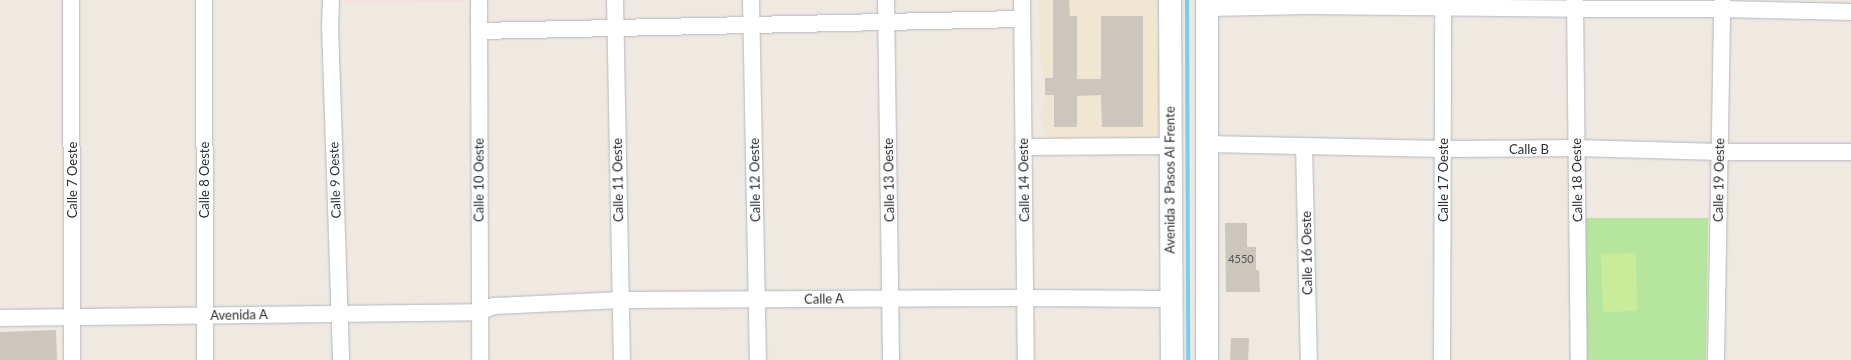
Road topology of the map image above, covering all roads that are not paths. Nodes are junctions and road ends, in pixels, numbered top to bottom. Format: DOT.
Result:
graph roads {
  1 [pos="71,0"];
  2 [pos="204,0"];
  3 [pos="331,0"];
  4 [pos="479,0"];
  5 [pos="614,0"];
  6 [pos="751,0"];
  7 [pos="886,0"];
  8 [pos="1022,0"];
  9 [pos="1170,0"];
  10 [pos="1308,3"];
  11 [pos="1207,4"];
  12 [pos="1443,4"];
  13 [pos="1722,4"];
  14 [pos="1575,5"];
  15 [pos="1851,12"];
  16 [pos="1022,19"];
  17 [pos="887,22"];
  18 [pos="752,26"];
  19 [pos="615,28"];
  20 [pos="479,31"];
  21 [pos="1206,144"];
  22 [pos="1170,146"];
  23 [pos="1304,146"];
  24 [pos="1023,148"];
  25 [pos="1576,148"];
  26 [pos="1443,149"];
  27 [pos="1719,152"];
  28 [pos="1851,152"];
  29 [pos="890,298"];
  30 [pos="1025,298"];
  31 [pos="1171,299"];
  32 [pos="621,300"];
  33 [pos="757,300"];
  34 [pos="479,312"];
  35 [pos="338,313"];
  36 [pos="204,315"];
  37 [pos="73,317"];
  38 [pos="0,318"];
  39 [pos="72,360"];
  40 [pos="205,360"];
  41 [pos="341,360"];
  42 [pos="480,360"];
  43 [pos="622,360"];
  44 [pos="758,360"];
  45 [pos="891,360"];
  46 [pos="1026,360"];
  47 [pos="1172,360"];
  48 [pos="1207,360"];
  49 [pos="1309,360"];
  50 [pos="1442,360"];
  51 [pos="1579,360"];
  52 [pos="1716,360"];
  1 -- 37 [label="street, Calle 7 Oeste"];
  2 -- 36 [label="street, Calle 8 Oeste"];
  3 -- 35 [label="street, Calle 9 Oeste"];
  4 -- 20 [label="street, Calle 10 Oeste"];
  5 -- 19 [label="street, Calle 11 Oeste"];
  6 -- 18 [label="street, Calle 12 Oeste"];
  7 -- 17 [label="street, Calle 13 Oeste"];
  8 -- 16 [label="street, Calle 14 Oeste"];
  9 -- 22 [label="main road, Avenida 3 Pasos Al Frente"];
  10 -- 11 [label="street"];
  10 -- 12 [label="street"];
  11 -- 21 [label="main road"];
  12 -- 14 [label="street"];
  12 -- 26 [label="street, Calle 17 Oeste"];
  13 -- 14 [label="street"];
  13 -- 15 [label="street"];
  13 -- 27 [label="street, Calle 19 Oeste"];
  14 -- 25 [label="street, Calle 18 Oeste"];
  16 -- 17 [label="street"];
  16 -- 24 [label="street, Calle 14 Oeste"];
  17 -- 18 [label="street"];
  17 -- 29 [label="street, Calle 13 Oeste"];
  18 -- 19 [label="street"];
  18 -- 33 [label="street, Calle 12 Oeste"];
  19 -- 20 [label="street"];
  19 -- 32 [label="street, Calle 11 Oeste"];
  20 -- 34 [label="street, Calle 10 Oeste"];
  21 -- 23 [label="street, Calle B"];
  21 -- 48 [label="main road"];
  22 -- 24 [label="street"];
  22 -- 31 [label="main road, Avenida 3 Pasos Al Frente"];
  23 -- 26 [label="street, Calle B"];
  23 -- 49 [label="street, Calle 16 Oeste"];
  24 -- 30 [label="street, Calle 14 Oeste"];
  25 -- 26 [label="street, Calle B"];
  25 -- 27 [label="street, Calle B"];
  25 -- 51 [label="street, Calle 18 Oeste"];
  26 -- 50 [label="street, Calle 17 Oeste"];
  27 -- 28 [label="street, Calle B"];
  27 -- 52 [label="street, Calle 19 Oeste"];
  29 -- 30 [label="street, Calle A"];
  29 -- 33 [label="street, Calle A"];
  29 -- 45 [label="street, Calle 13 Oeste"];
  30 -- 31 [label="street, Calle A"];
  30 -- 46 [label="street, Calle 14 Oeste"];
  31 -- 47 [label="main road, Avenida 3 Pasos Al Frente"];
  32 -- 33 [label="street, Calle A"];
  32 -- 34 [label="street, Calle A"];
  32 -- 43 [label="street, Calle 11 Oeste"];
  33 -- 44 [label="street, Calle 12 Oeste"];
  34 -- 35 [label="street, Avenida A"];
  34 -- 42 [label="street, Calle 10 Oeste"];
  35 -- 36 [label="street, Avenida A"];
  35 -- 41 [label="street, Calle 9 Oeste"];
  36 -- 37 [label="street, Avenida A"];
  36 -- 40 [label="street, Calle 8 Oeste"];
  37 -- 38 [label="street, Avenida A"];
  37 -- 39 [label="street, Calle 7 Oeste"];
}
